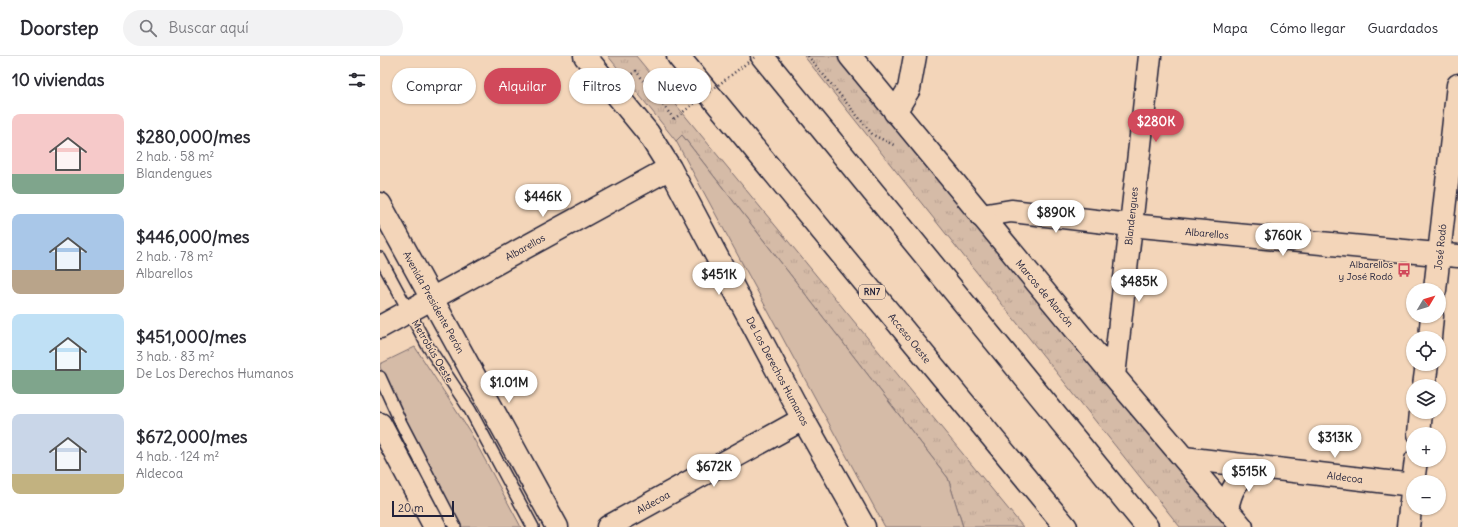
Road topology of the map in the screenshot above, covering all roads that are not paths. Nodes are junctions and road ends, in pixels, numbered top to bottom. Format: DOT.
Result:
graph roads {
  1 [pos="585,56"];
  2 [pos="678,56"];
  3 [pos="762,56"];
  4 [pos="850,56"];
  5 [pos="915,56"];
  6 [pos="1150,56"];
  7 [pos="1458,85"];
  8 [pos="895,112"];
  9 [pos="670,168"];
  10 [pos="380,204"];
  11 [pos="981,216"];
  12 [pos="1130,225"];
  13 [pos="1448,255"];
  14 [pos="380,258"];
  15 [pos="1438,283"];
  16 [pos="432,298"];
  17 [pos="409,310"];
  18 [pos="380,327"];
  19 [pos="1114,376"];
  20 [pos="380,377"];
  21 [pos="803,419"];
  22 [pos="380,424"];
  23 [pos="1184,458"];
  24 [pos="1254,466"];
  25 [pos="1406,483"];
  26 [pos="1227,509"];
  27 [pos="1409,515"];
  28 [pos="435,527"];
  29 [pos="455,527"];
  30 [pos="533,527"];
  31 [pos="557,527"];
  32 [pos="608,527"];
  33 [pos="864,527"];
  34 [pos="1066,527"];
  35 [pos="1147,527"];
  36 [pos="1242,527"];
  37 [pos="1408,527"];
  1 -- 9 [label="main road, De Los Derechos Humanos"];
  2 -- 34 [label="main road, Acceso Oeste / RN7"];
  3 -- 35 [label="main road"];
  4 -- 8 [label="main road, Marcos de Alarcón"];
  5 -- 8 [label="main road"];
  6 -- 12 [label="main road, Blandengues"];
  7 -- 13 [label="main road, José Rodó"];
  8 -- 11 [label="main road, Marcos de Alarcón"];
  9 -- 16 [label="main road, Albarellos"];
  9 -- 21 [label="main road, De Los Derechos Humanos"];
  10 -- 16 [label="main road, Avenida Presidente Perón"];
  11 -- 12 [label="main road, Albarellos"];
  11 -- 19 [label="main road, Marcos de Alarcón"];
  12 -- 13 [label="main road, Albarellos"];
  12 -- 19 [label="main road, Blandengues"];
  13 -- 15 [label="main road, José Rodó"];
  14 -- 17 [label="lane, Metrobús Oeste"];
  16 -- 17 [label="main road, Albarellos"];
  16 -- 31 [label="main road, Avenida Presidente Perón"];
  17 -- 18 [label="main road, Albarellos"];
  17 -- 30 [label="lane, Metrobús Oeste"];
  19 -- 23 [label="main road, Marcos de Alarcón"];
  20 -- 29 [label="lane"];
  21 -- 32 [label="main road, Aldecoa"];
  21 -- 33 [label="main road, De Los Derechos Humanos"];
  22 -- 28 [label="main road"];
  23 -- 24 [label="main road, Aldecoa"];
  23 -- 26 [label="main road, Marcos de Alarcón"];
  24 -- 25 [label="main road, Aldecoa"];
  24 -- 26 [label="main road"];
  26 -- 36 [label="main road, Marcos de Alarcón"];
  27 -- 37 [label="main road"];
}
